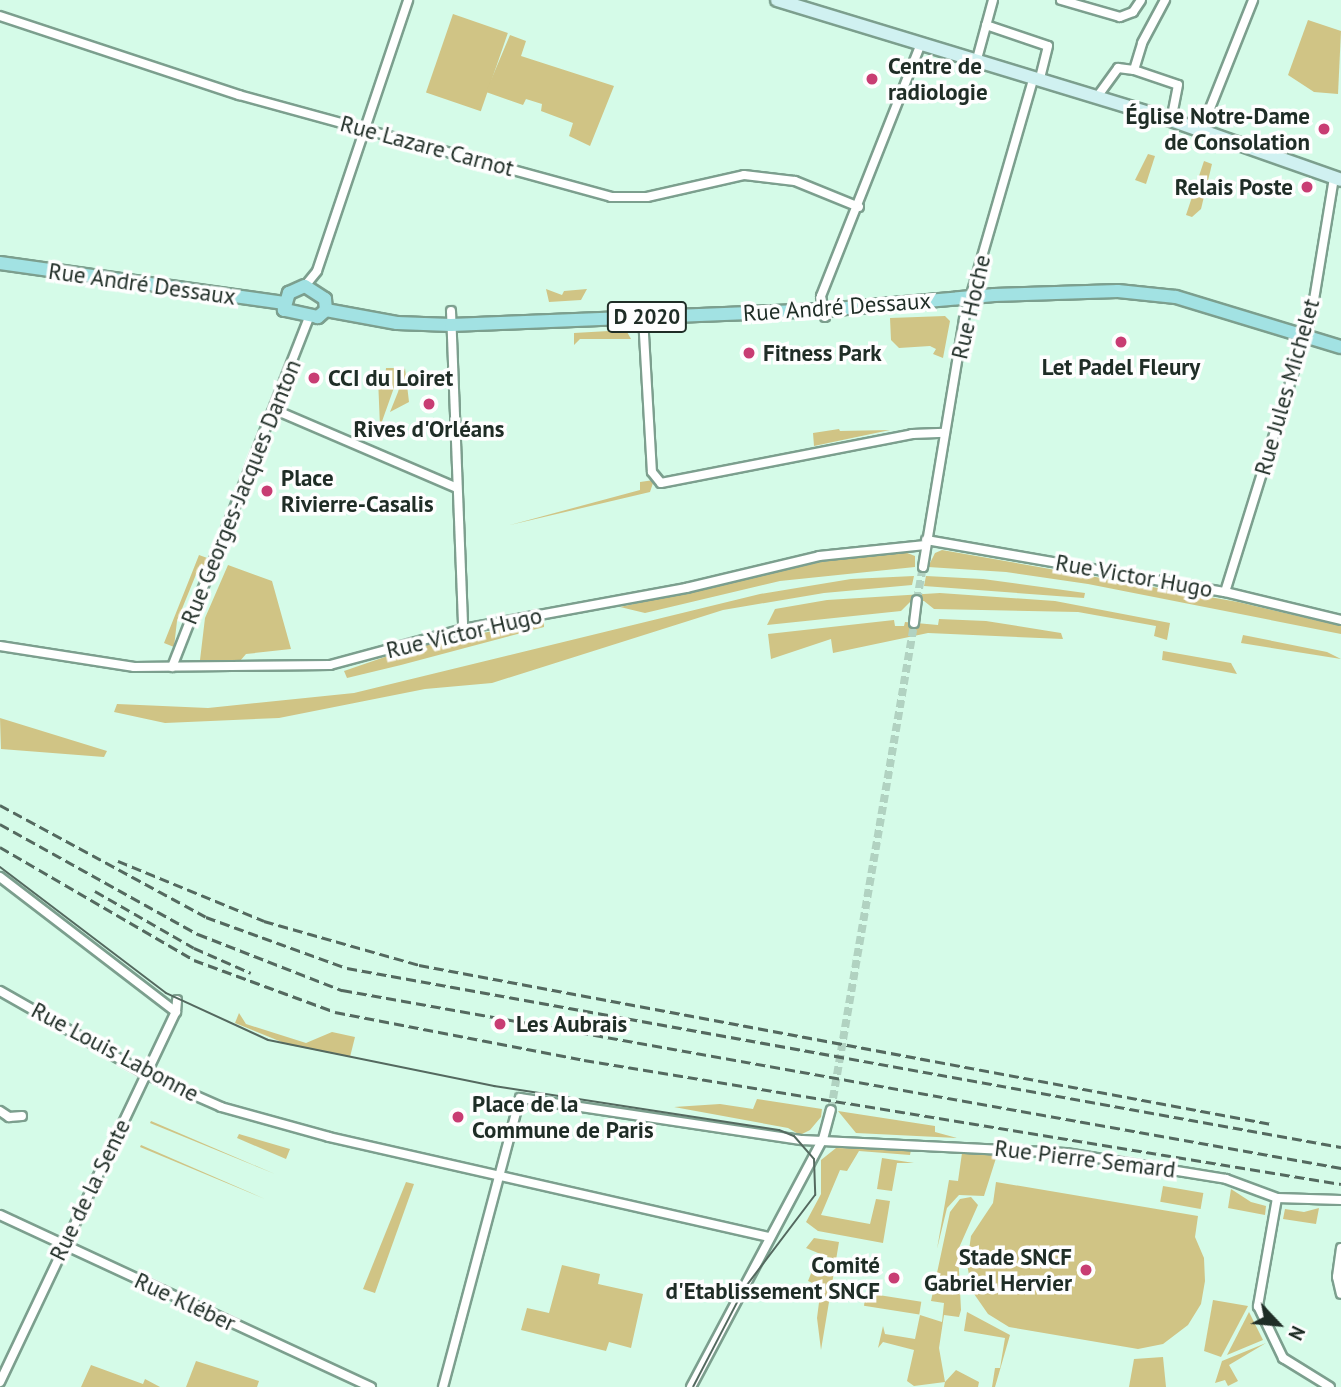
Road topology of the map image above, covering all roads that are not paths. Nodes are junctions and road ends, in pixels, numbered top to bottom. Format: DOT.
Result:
graph roads {
  1 [pos="408,0"];
  2 [pos="777,0"];
  3 [pos="993,0"];
  4 [pos="1061,0"];
  5 [pos="1141,0"];
  6 [pos="1166,0"];
  7 [pos="1253,0"];
  8 [pos="1080,3"];
  9 [pos="0,16"];
  10 [pos="986,25"];
  11 [pos="921,43"];
  12 [pos="977,59"];
  13 [pos="1134,70"];
  14 [pos="1036,80"];
  15 [pos="1097,97"];
  16 [pos="1171,120"];
  17 [pos="362,127"];
  18 [pos="1201,131"];
  19 [pos="1337,179"];
  20 [pos="859,207"];
  21 [pos="0,265"];
  22 [pos="305,286"];
  23 [pos="970,298"];
  24 [pos="284,303"];
  25 [pos="326,310"];
  26 [pos="451,311"];
  27 [pos="824,313"];
  28 [pos="309,317"];
  29 [pos="643,317"];
  30 [pos="451,325"];
  31 [pos="1305,336"];
  32 [pos="1341,347"];
  33 [pos="275,410"];
  34 [pos="946,433"];
  35 [pos="455,487"];
  36 [pos="926,542"];
  37 [pos="923,567"];
  38 [pos="1225,592"];
  39 [pos="917,600"];
  40 [pos="915,618"];
  41 [pos="1341,620"];
  42 [pos="463,629"];
  43 [pos="0,646"];
  44 [pos="172,667"];
  45 [pos="0,877"];
  46 [pos="0,990"];
  47 [pos="177,1000"];
  48 [pos="176,1012"];
  49 [pos="146,1074"];
  50 [pos="831,1110"];
  51 [pos="0,1111"];
  52 [pos="22,1116"];
  53 [pos="822,1139"];
  54 [pos="500,1173"];
  55 [pos="1277,1198"];
  56 [pos="1341,1200"];
  57 [pos="0,1215"];
  58 [pos="769,1237"];
  59 [pos="62,1246"];
  60 [pos="1341,1248"];
  61 [pos="1341,1294"];
  62 [pos="0,1382"];
  63 [pos="371,1387"];
  64 [pos="443,1387"];
  65 [pos="691,1387"];
  66 [pos="1330,1387"];
  1 -- 17 [label="street"];
  2 -- 11 [label="main road"];
  3 -- 10 [label="street"];
  4 -- 8 [label="street"];
  5 -- 8 [label="street"];
  6 -- 13 [label="street"];
  7 -- 18 [label="street"];
  9 -- 17 [label="street, Rue Lazare Carnot"];
  10 -- 12 [label="street"];
  10 -- 14 [label="street, Rue Hoche"];
  11 -- 12 [label="main road"];
  11 -- 20 [label="street"];
  12 -- 14 [label="main road"];
  13 -- 15 [label="street"];
  13 -- 16 [label="street"];
  14 -- 15 [label="main road"];
  14 -- 23 [label="street, Rue Hoche"];
  15 -- 16 [label="main road"];
  16 -- 18 [label="main road"];
  17 -- 20 [label="street, Rue Lazare Carnot"];
  17 -- 22 [label="street"];
  18 -- 19 [label="main road"];
  19 -- 31 [label="street, Rue Jules Michelet"];
  20 -- 27 [label="street"];
  21 -- 24 [label="main road, Rue André Dessaux"];
  22 -- 24 [label="main road"];
  22 -- 25 [label="main road"];
  23 -- 27 [label="main road, Rue André Dessaux / D 2020"];
  23 -- 31 [label="main road, Rue André Dessaux / D 2020"];
  23 -- 34 [label="street, Rue Hoche"];
  24 -- 28 [label="main road"];
  25 -- 28 [label="main road"];
  25 -- 30 [label="main road, Rue André Dessaux / D 2020"];
  26 -- 30 [label="street"];
  27 -- 29 [label="main road, Rue André Dessaux / D 2020"];
  28 -- 33 [label="street, Rue Georges-Jacques Danton"];
  29 -- 30 [label="main road, Rue André Dessaux / D 2020"];
  29 -- 34 [label="street"];
  30 -- 35 [label="street"];
  31 -- 32 [label="main road, Rue André Dessaux / D 2020"];
  31 -- 38 [label="street, Rue Jules Michelet"];
  33 -- 35 [label="street"];
  33 -- 44 [label="street, Rue Georges-Jacques Danton"];
  34 -- 36 [label="street, Rue Hoche"];
  35 -- 42 [label="street"];
  36 -- 37 [label="street, Rue Hoche"];
  36 -- 38 [label="street, Rue Victor Hugo"];
  36 -- 42 [label="street, Rue Victor Hugo"];
  38 -- 41 [label="street, Rue Victor Hugo"];
  39 -- 40 [label="street"];
  42 -- 44 [label="street, Rue Victor Hugo"];
  43 -- 44 [label="street, Rue Victor Hugo"];
  45 -- 48 [label="street"];
  46 -- 49 [label="street, Rue Louis Labonne"];
  47 -- 48 [label="street, Rue de la Sente"];
  48 -- 49 [label="street, Rue de la Sente"];
  49 -- 54 [label="street, Rue Louis Labonne"];
  49 -- 59 [label="street, Rue de la Sente"];
  50 -- 53 [label="street"];
  51 -- 52 [label="street"];
  53 -- 54 [label="street, Rue Pierre Semard"];
  53 -- 55 [label="street, Rue Pierre Semard"];
  53 -- 58 [label="street"];
  54 -- 58 [label="street"];
  54 -- 64 [label="street"];
  55 -- 56 [label="street, Rue Pierre Semard"];
  55 -- 66 [label="street"];
  57 -- 59 [label="street, Rue Kléber"];
  58 -- 65 [label="street"];
  59 -- 62 [label="street, Rue de la Sente"];
  59 -- 63 [label="street, Rue Kléber"];
  60 -- 61 [label="street"];
}
